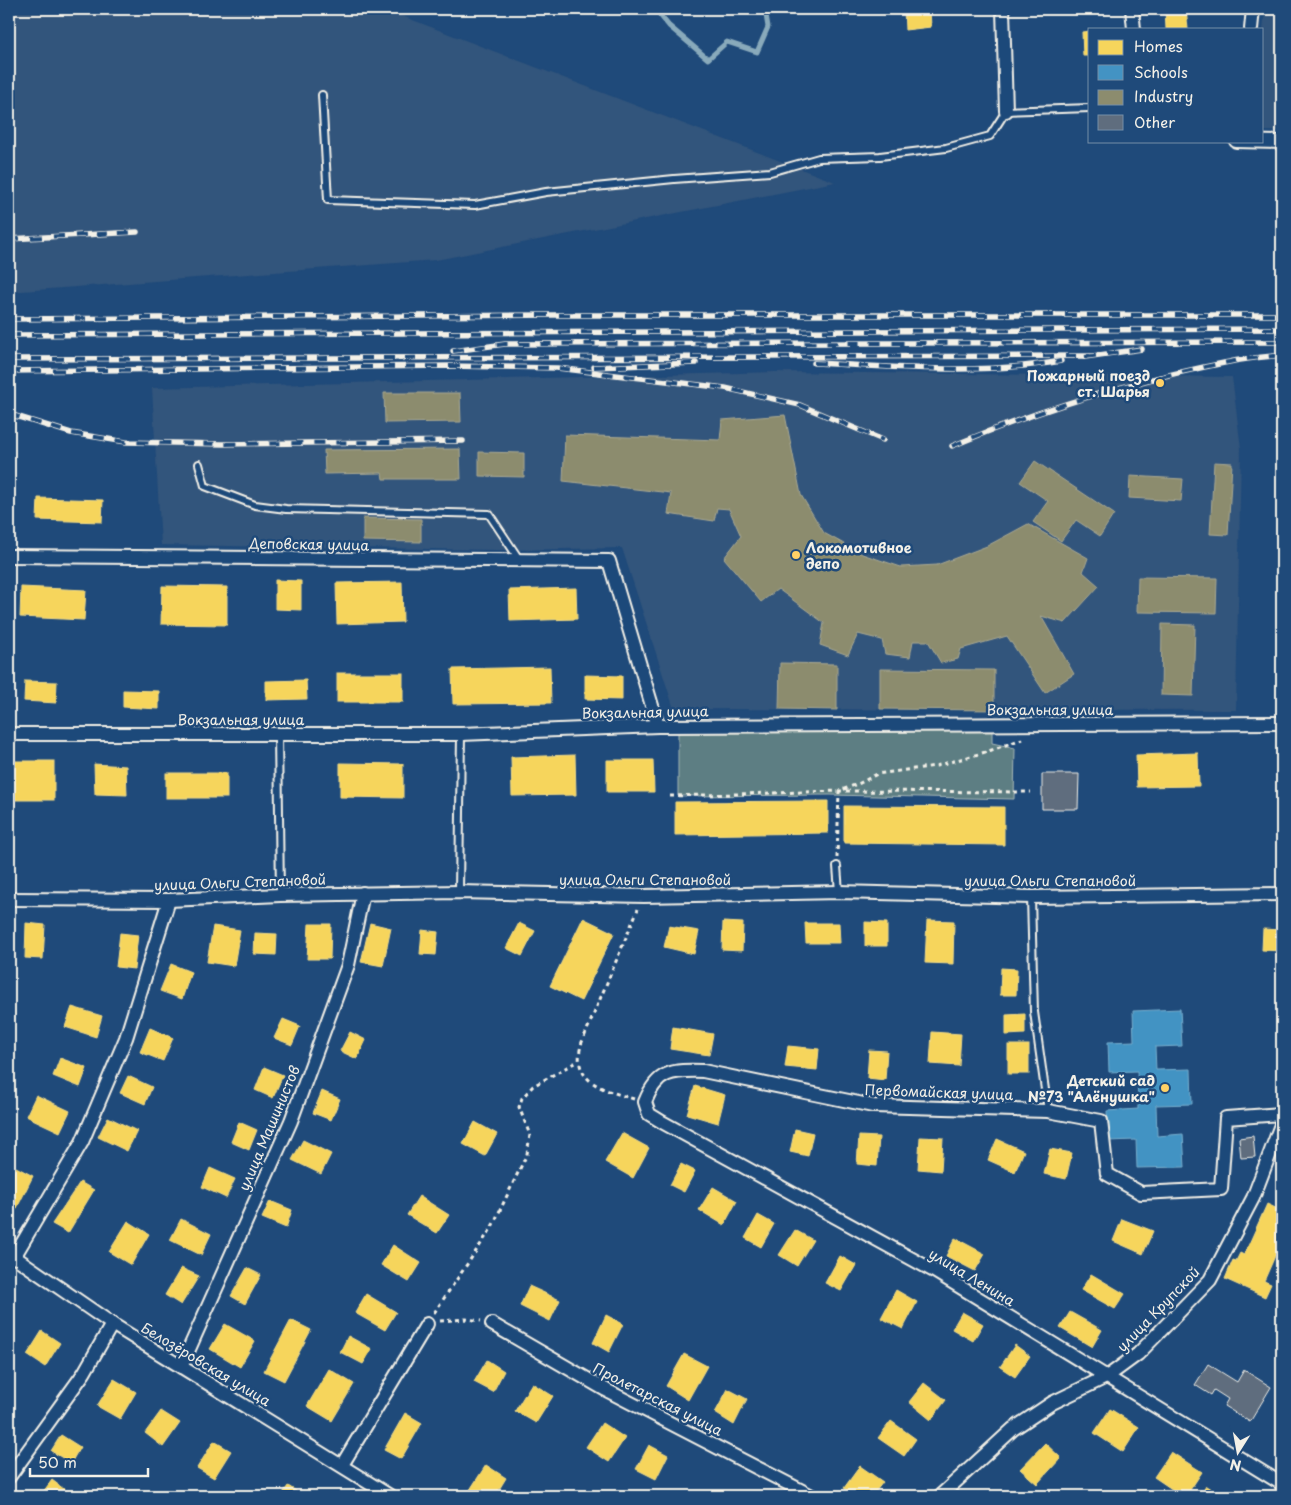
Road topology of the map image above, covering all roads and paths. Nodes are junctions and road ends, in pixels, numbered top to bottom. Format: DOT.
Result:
graph roads {
  1 [pos="1003,9"];
  2 [pos="1132,9"];
  3 [pos="1253,9"];
  4 [pos="1134,28"];
  5 [pos="1251,28"];
  6 [pos="322,95"];
  7 [pos="1088,108"];
  8 [pos="1006,111"];
  9 [pos="1240,142"];
  10 [pos="1282,142"];
  11 [pos="199,464"];
  12 [pos="9,556"];
  13 [pos="520,560"];
  14 [pos="1282,723"];
  15 [pos="658,726"];
  16 [pos="278,733"];
  17 [pos="9,734"];
  18 [pos="461,734"];
  19 [pos="1023,738"];
  20 [pos="839,791"];
  21 [pos="1031,792"];
  22 [pos="670,796"];
  23 [pos="836,866"];
  24 [pos="459,892"];
  25 [pos="839,892"];
  26 [pos="363,893"];
  27 [pos="1282,894"];
  28 [pos="280,895"];
  29 [pos="644,896"];
  30 [pos="1031,897"];
  31 [pos="9,899"];
  32 [pos="169,900"];
  33 [pos="578,1061"];
  34 [pos="645,1102"];
  35 [pos="1048,1111"];
  36 [pos="1282,1114"];
  37 [pos="1282,1122"];
  38 [pos="12,1255"];
  39 [pos="112,1324"];
  40 [pos="427,1324"];
  41 [pos="492,1324"];
  42 [pos="181,1366"];
  43 [pos="1108,1376"];
  44 [pos="342,1465"];
  45 [pos="9,1477"];
  46 [pos="1282,1484"];
  47 [pos="390,1496"];
  48 [pos="812,1496"];
  49 [pos="940,1496"];
  1 -- 8 [label="street"];
  2 -- 4 [label="street"];
  3 -- 5 [label="street"];
  6 -- 8 [label="lane"];
  7 -- 8 [label="lane"];
  9 -- 10 [label="street"];
  11 -- 13 [label="lane"];
  12 -- 13 [label="street, Деповская улица"];
  13 -- 15 [label="street, Деповская улица"];
  14 -- 15 [label="street, Вокзальная улица"];
  15 -- 18 [label="street, Вокзальная улица"];
  16 -- 17 [label="street, Вокзальная улица"];
  16 -- 18 [label="street, Вокзальная улица"];
  16 -- 28 [label="lane"];
  18 -- 24 [label="lane"];
  19 -- 20 [label="path"];
  20 -- 21 [label="path"];
  20 -- 22 [label="path"];
  20 -- 23 [label="path"];
  23 -- 25 [label="lane"];
  24 -- 26 [label="street, улица Ольги Степановой"];
  24 -- 29 [label="street, улица Ольги Степановой"];
  25 -- 29 [label="street, улица Ольги Степановой"];
  25 -- 30 [label="street, улица Ольги Степановой"];
  26 -- 28 [label="street, улица Ольги Степановой"];
  26 -- 42 [label="street, улица Машинистов"];
  27 -- 30 [label="street, улица Ольги Степановой"];
  28 -- 32 [label="street, улица Ольги Степановой"];
  29 -- 33 [label="path"];
  30 -- 35 [label="lane"];
  31 -- 32 [label="street, улица Ольги Степановой"];
  32 -- 38 [label="street"];
  33 -- 34 [label="path"];
  33 -- 40 [label="path"];
  34 -- 35 [label="street, Первомайская улица"];
  34 -- 43 [label="street, улица Ленина"];
  35 -- 36 [label="street, Первомайская улица"];
  37 -- 43 [label="street, улица Крупской"];
  38 -- 39 [label="street, Белозёровская улица"];
  39 -- 42 [label="street, Белозёровская улица"];
  39 -- 45 [label="street"];
  40 -- 41 [label="path"];
  40 -- 44 [label="street"];
  41 -- 48 [label="street, Пролетарская улица"];
  42 -- 44 [label="street, Белозёровская улица"];
  43 -- 46 [label="street, улица Ленина"];
  43 -- 49 [label="street, улица Крупской"];
  44 -- 47 [label="street, Белозёровская улица"];
}
